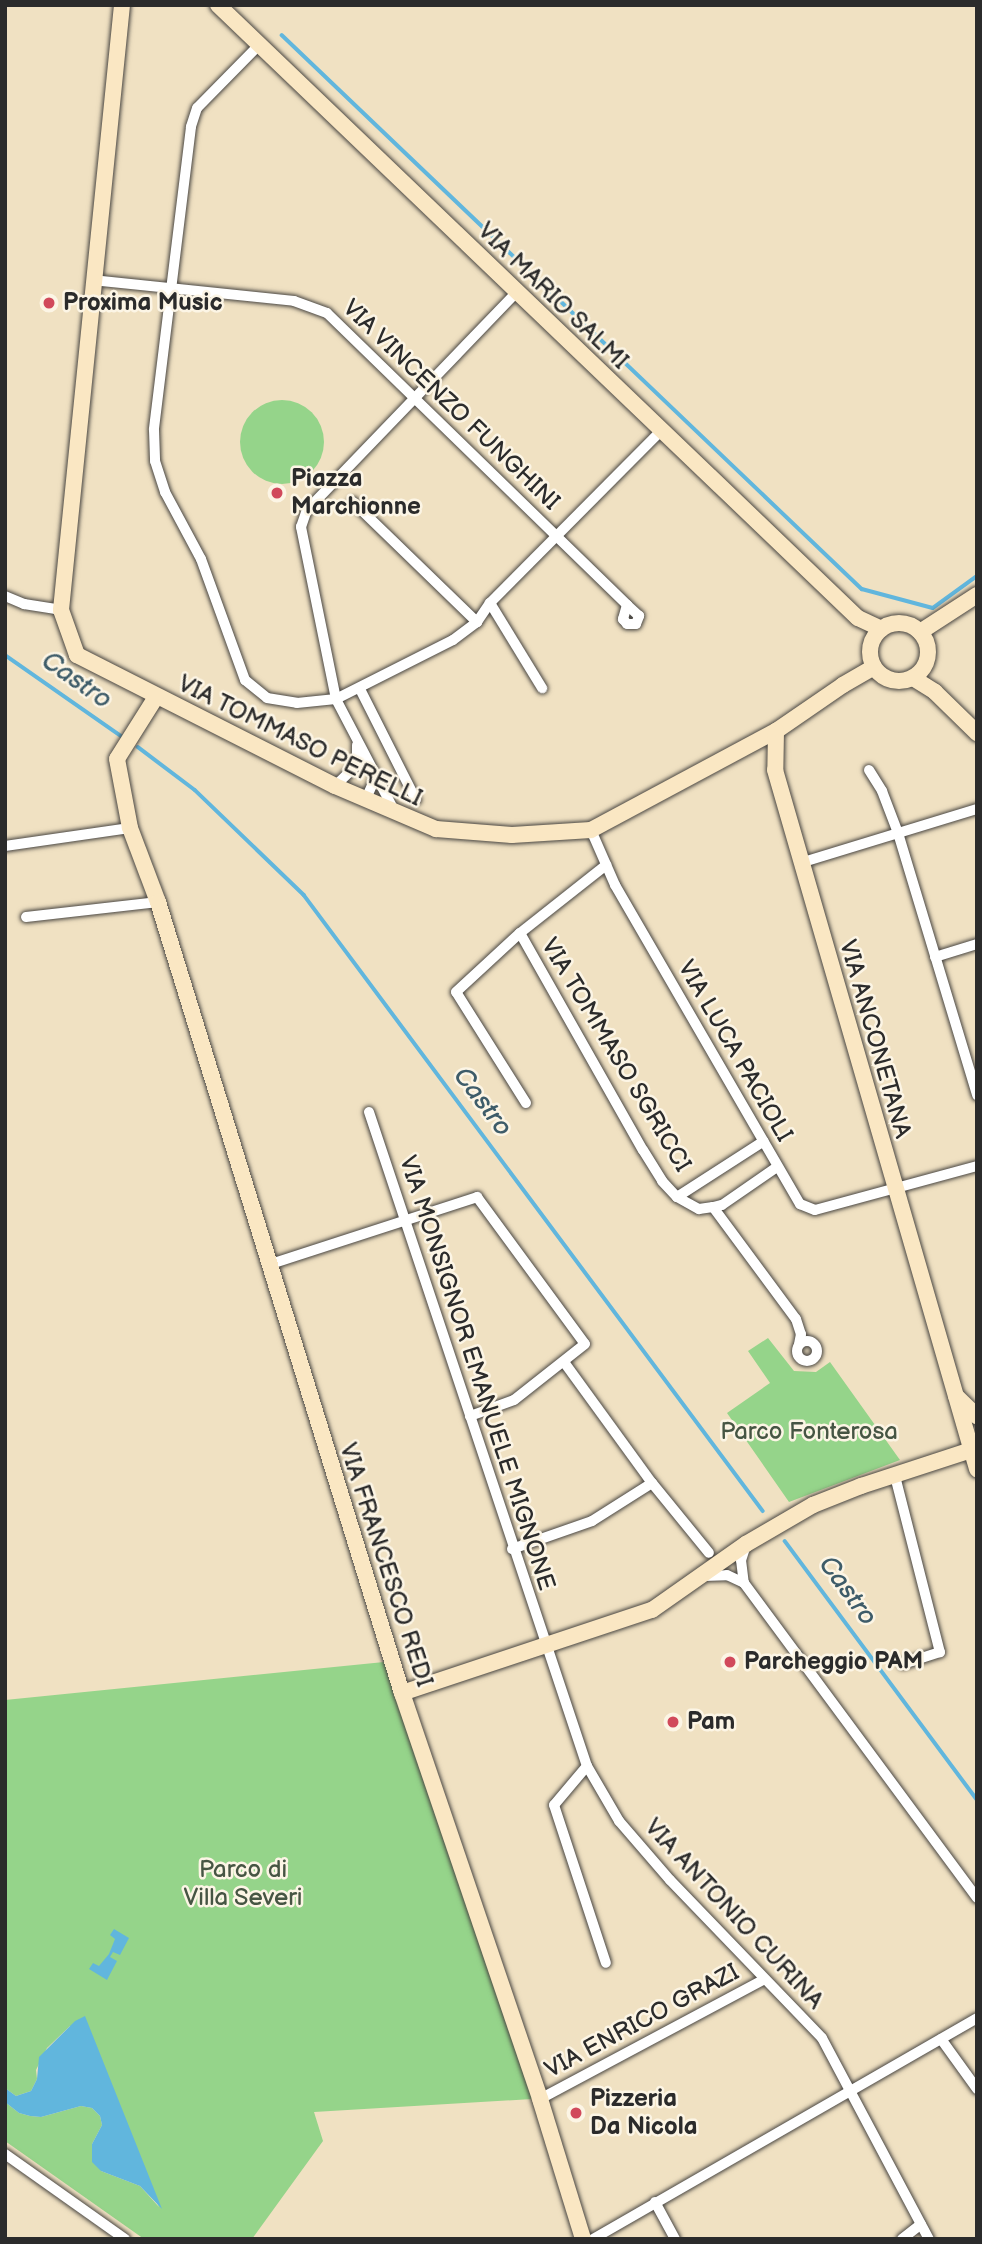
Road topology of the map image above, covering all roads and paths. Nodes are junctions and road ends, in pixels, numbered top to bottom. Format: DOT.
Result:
graph roads {
  1 [pos="122,5"];
  2 [pos="218,5"];
  3 [pos="259,45"];
  4 [pos="92,280"];
  5 [pos="171,287"];
  6 [pos="516,293"];
  7 [pos="416,398"];
  8 [pos="661,431"];
  9 [pos="352,502"];
  10 [pos="558,536"];
  11 [pos="977,595"];
  12 [pos="5,596"];
  13 [pos="490,603"];
  14 [pos="627,605"];
  15 [pos="61,610"];
  16 [pos="858,618"];
  17 [pos="477,622"];
  18 [pos="882,629"];
  19 [pos="920,632"];
  20 [pos="870,646"];
  21 [pos="874,667"];
  22 [pos="918,674"];
  23 [pos="542,688"];
  24 [pos="360,689"];
  25 [pos="156,697"];
  26 [pos="336,699"];
  27 [pos="776,731"];
  28 [pos="977,733"];
  29 [pos="356,742"];
  30 [pos="869,770"];
  31 [pos="352,772"];
  32 [pos="376,776"];
  33 [pos="335,786"];
  34 [pos="361,799"];
  35 [pos="416,800"];
  36 [pos="977,809"];
  37 [pos="396,815"];
  38 [pos="131,828"];
  39 [pos="591,830"];
  40 [pos="898,833"];
  41 [pos="5,846"];
  42 [pos="800,863"];
  43 [pos="606,865"];
  44 [pos="158,902"];
  45 [pos="26,917"];
  46 [pos="520,933"];
  47 [pos="977,944"];
  48 [pos="935,957"];
  49 [pos="971,1055"];
  50 [pos="977,1095"];
  51 [pos="526,1103"];
  52 [pos="369,1112"];
  53 [pos="764,1141"];
  54 [pos="977,1166"];
  55 [pos="777,1167"];
  56 [pos="895,1190"];
  57 [pos="677,1197"];
  58 [pos="713,1208"];
  59 [pos="404,1220"];
  60 [pos="271,1264"];
  61 [pos="796,1320"];
  62 [pos="814,1342"];
  63 [pos="799,1344"];
  64 [pos="564,1362"];
  65 [pos="954,1395"];
  66 [pos="470,1416"];
  67 [pos="977,1416"];
  68 [pos="974,1449"];
  69 [pos="977,1469"];
  70 [pos="895,1476"];
  71 [pos="652,1483"];
  72 [pos="746,1544"];
  73 [pos="512,1549"];
  74 [pos="713,1559"];
  75 [pos="703,1576"];
  76 [pos="744,1583"];
  77 [pos="545,1647"];
  78 [pos="903,1664"];
  79 [pos="402,1693"];
  80 [pos="587,1766"];
  81 [pos="977,1898"];
  82 [pos="607,1963"];
  83 [pos="763,1980"];
  84 [pos="977,2018"];
  85 [pos="941,2039"];
  86 [pos="977,2089"];
  87 [pos="850,2091"];
  88 [pos="540,2099"];
  89 [pos="5,2154"];
  90 [pos="655,2202"];
  91 [pos="921,2224"];
  92 [pos="125,2239"];
  93 [pos="583,2239"];
  94 [pos="593,2239"];
  95 [pos="675,2239"];
  96 [pos="902,2239"];
  97 [pos="929,2239"];
  1 -- 4 [label="street"];
  2 -- 3 [label="street, VIA MARIO SALMI"];
  3 -- 5 [label="street"];
  3 -- 6 [label="street, VIA MARIO SALMI"];
  4 -- 5 [label="street, VIA VINCENZO FUNGHINI"];
  4 -- 15 [label="street"];
  5 -- 7 [label="street, VIA VINCENZO FUNGHINI"];
  5 -- 26 [label="street"];
  6 -- 7 [label="street"];
  6 -- 8 [label="street, VIA MARIO SALMI"];
  7 -- 10 [label="street, VIA VINCENZO FUNGHINI"];
  7 -- 26 [label="street"];
  8 -- 10 [label="street"];
  8 -- 16 [label="street, VIA MARIO SALMI"];
  9 -- 17 [label="street"];
  10 -- 13 [label="street"];
  10 -- 14 [label="street, VIA VINCENZO FUNGHINI"];
  11 -- 19 [label="street"];
  12 -- 15 [label="street"];
  13 -- 17 [label="street"];
  13 -- 23 [label="street"];
  15 -- 25 [label="street, VIA TOMMASO PERELLI"];
  16 -- 18 [label="street, VIA MARIO SALMI"];
  16 -- 20 [label="street, VIA MARIO SALMI"];
  17 -- 24 [label="street"];
  18 -- 19 [label="street"];
  18 -- 20 [label="street"];
  19 -- 22 [label="street"];
  20 -- 21 [label="street"];
  21 -- 22 [label="street"];
  21 -- 27 [label="street"];
  22 -- 28 [label="street"];
  24 -- 26 [label="street"];
  24 -- 35 [label="street"];
  25 -- 33 [label="street, VIA TOMMASO PERELLI"];
  25 -- 38 [label="street, VIA FRANCESCO REDI"];
  26 -- 29 [label="street"];
  27 -- 39 [label="street, VIA TOMMASO PERELLI"];
  27 -- 42 [label="street, VIA ANCONETANA"];
  29 -- 31 [label="street"];
  29 -- 32 [label="street"];
  30 -- 40 [label="street"];
  31 -- 33 [label="street"];
  31 -- 34 [label="street"];
  32 -- 34 [label="street"];
  32 -- 37 [label="street"];
  33 -- 34 [label="street, VIA TOMMASO PERELLI"];
  34 -- 37 [label="street, VIA TOMMASO PERELLI"];
  36 -- 40 [label="street"];
  37 -- 39 [label="street, VIA TOMMASO PERELLI"];
  38 -- 41 [label="street"];
  38 -- 44 [label="street, VIA FRANCESCO REDI"];
  39 -- 43 [label="street, VIA LUCA PACIOLI"];
  40 -- 42 [label="street"];
  40 -- 48 [label="street"];
  42 -- 56 [label="street, VIA ANCONETANA"];
  43 -- 46 [label="street"];
  43 -- 53 [label="street, VIA LUCA PACIOLI"];
  44 -- 45 [label="street"];
  44 -- 60 [label="street, VIA FRANCESCO REDI"];
  46 -- 51 [label="street"];
  46 -- 57 [label="street, VIA TOMMASO SGRICCI"];
  47 -- 48 [label="street"];
  48 -- 49 [label="street"];
  49 -- 50 [label="street"];
  52 -- 59 [label="street, VIA MONSIGNOR EMANUELE MIGNONE"];
  53 -- 55 [label="street, VIA LUCA PACIOLI"];
  53 -- 57 [label="street, VIA TOMMASO SGRICCI"];
  54 -- 56 [label="street, VIA LUCA PACIOLI"];
  55 -- 56 [label="street, VIA LUCA PACIOLI"];
  55 -- 58 [label="street"];
  56 -- 65 [label="street, VIA ANCONETANA"];
  57 -- 58 [label="street, VIA TOMMASO SGRICCI"];
  58 -- 61 [label="street"];
  59 -- 60 [label="street"];
  59 -- 64 [label="street"];
  59 -- 66 [label="street, VIA MONSIGNOR EMANUELE MIGNONE"];
  60 -- 79 [label="street, VIA FRANCESCO REDI"];
  61 -- 62 [label="street"];
  61 -- 63 [label="street"];
  62 -- 63 [label="street"];
  62 -- 63 [label="street"];
  64 -- 66 [label="street"];
  64 -- 71 [label="street"];
  65 -- 67 [label="street"];
  65 -- 68 [label="street, VIA ANCONETANA"];
  66 -- 73 [label="street, VIA MONSIGNOR EMANUELE MIGNONE"];
  68 -- 69 [label="street, VIA ANCONETANA"];
  68 -- 70 [label="street"];
  70 -- 72 [label="street"];
  70 -- 78 [label="street"];
  71 -- 73 [label="street"];
  71 -- 74 [label="street"];
  72 -- 74 [label="street"];
  72 -- 76 [label="street"];
  73 -- 77 [label="street, VIA MONSIGNOR EMANUELE MIGNONE"];
  74 -- 75 [label="street"];
  75 -- 76 [label="street"];
  75 -- 77 [label="street"];
  76 -- 81 [label="street"];
  77 -- 79 [label="street"];
  77 -- 80 [label="street, VIA ANTONIO CURINA"];
  79 -- 88 [label="street, VIA FRANCESCO REDI"];
  80 -- 82 [label="street"];
  80 -- 83 [label="street, VIA ANTONIO CURINA"];
  83 -- 87 [label="street, VIA ANTONIO CURINA"];
  83 -- 88 [label="street, VIA ENRICO GRAZI"];
  84 -- 85 [label="street"];
  85 -- 86 [label="street"];
  85 -- 87 [label="street"];
  87 -- 90 [label="street"];
  87 -- 91 [label="street, VIA ANTONIO CURINA"];
  88 -- 93 [label="street, VIA FRANCESCO REDI"];
  89 -- 92 [label="street"];
  90 -- 94 [label="street"];
  90 -- 95 [label="street"];
  91 -- 96 [label="street"];
  91 -- 97 [label="street, VIA ANTONIO CURINA"];
}
